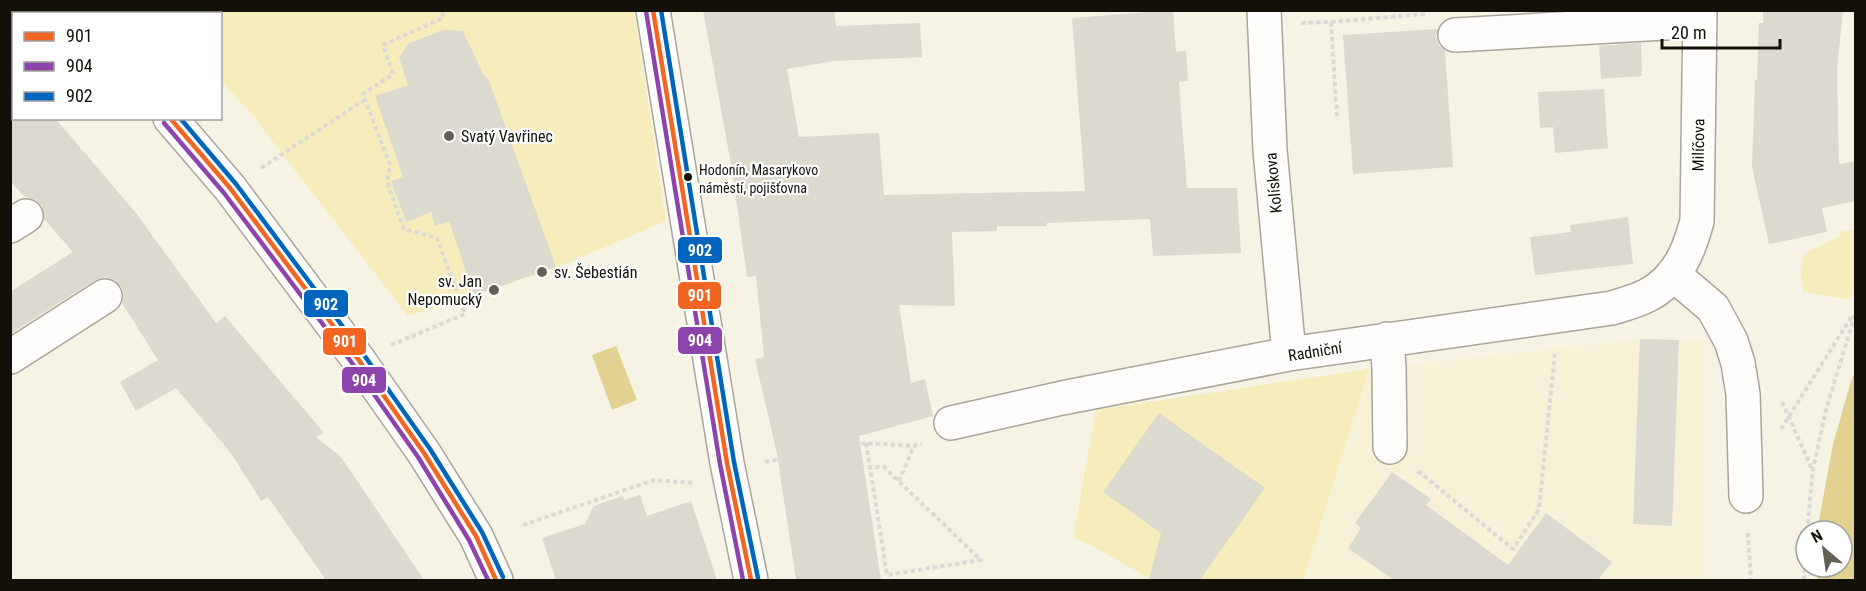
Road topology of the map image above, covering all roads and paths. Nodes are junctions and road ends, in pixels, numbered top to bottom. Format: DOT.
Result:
graph roads {
  1 [pos="442,10"];
  2 [pos="653,10"];
  3 [pos="1263,10"];
  4 [pos="1700,16"];
  5 [pos="1330,22"];
  6 [pos="1298,23"];
  7 [pos="1445,24"];
  8 [pos="366,99"];
  9 [pos="1336,118"];
  10 [pos="172,120"];
  11 [pos="230,188"];
  12 [pos="1673,274"];
  13 [pos="105,296"];
  14 [pos="1856,310"];
  15 [pos="1387,339"];
  16 [pos="1555,348"];
  17 [pos="1289,354"];
  18 [pos="10,357"];
  19 [pos="358,359"];
  20 [pos="1740,376"];
  21 [pos="1790,417"];
  22 [pos="951,423"];
  23 [pos="866,443"];
  24 [pos="924,443"];
  25 [pos="914,446"];
  26 [pos="1390,447"];
  27 [pos="765,462"];
  28 [pos="870,467"];
  29 [pos="1813,469"];
  30 [pos="1745,480"];
  31 [pos="899,481"];
  32 [pos="696,484"];
  33 [pos="1808,519"];
  34 [pos="522,525"];
  35 [pos="496,580"];
  36 [pos="751,580"];
  37 [pos="1751,580"];
  1 -- 8 [label="path"];
  2 -- 36 [label="street"];
  3 -- 17 [label="street, Kolískova"];
  4 -- 7 [label="street"];
  4 -- 12 [label="street, Milíčova"];
  5 -- 6 [label="path"];
  5 -- 7 [label="path"];
  5 -- 9 [label="path"];
  8 -- 11 [label="path"];
  8 -- 19 [label="path"];
  10 -- 11 [label="street"];
  11 -- 19 [label="street"];
  12 -- 15 [label="street, Radniční"];
  12 -- 20 [label="street"];
  13 -- 18 [label="street"];
  14 -- 21 [label="path"];
  14 -- 29 [label="path"];
  15 -- 17 [label="street, Radniční"];
  15 -- 26 [label="street"];
  16 -- 26 [label="path"];
  17 -- 22 [label="street, Radniční"];
  19 -- 35 [label="street"];
  20 -- 21 [label="path"];
  20 -- 30 [label="street"];
  21 -- 29 [label="path"];
  21 -- 30 [label="path"];
  23 -- 25 [label="path"];
  23 -- 27 [label="path"];
  23 -- 28 [label="path"];
  24 -- 25 [label="path"];
  25 -- 31 [label="path"];
  28 -- 31 [label="path"];
  28 -- 31 [label="path"];
  29 -- 33 [label="path"];
  30 -- 37 [label="path"];
  32 -- 34 [label="path"];
}
